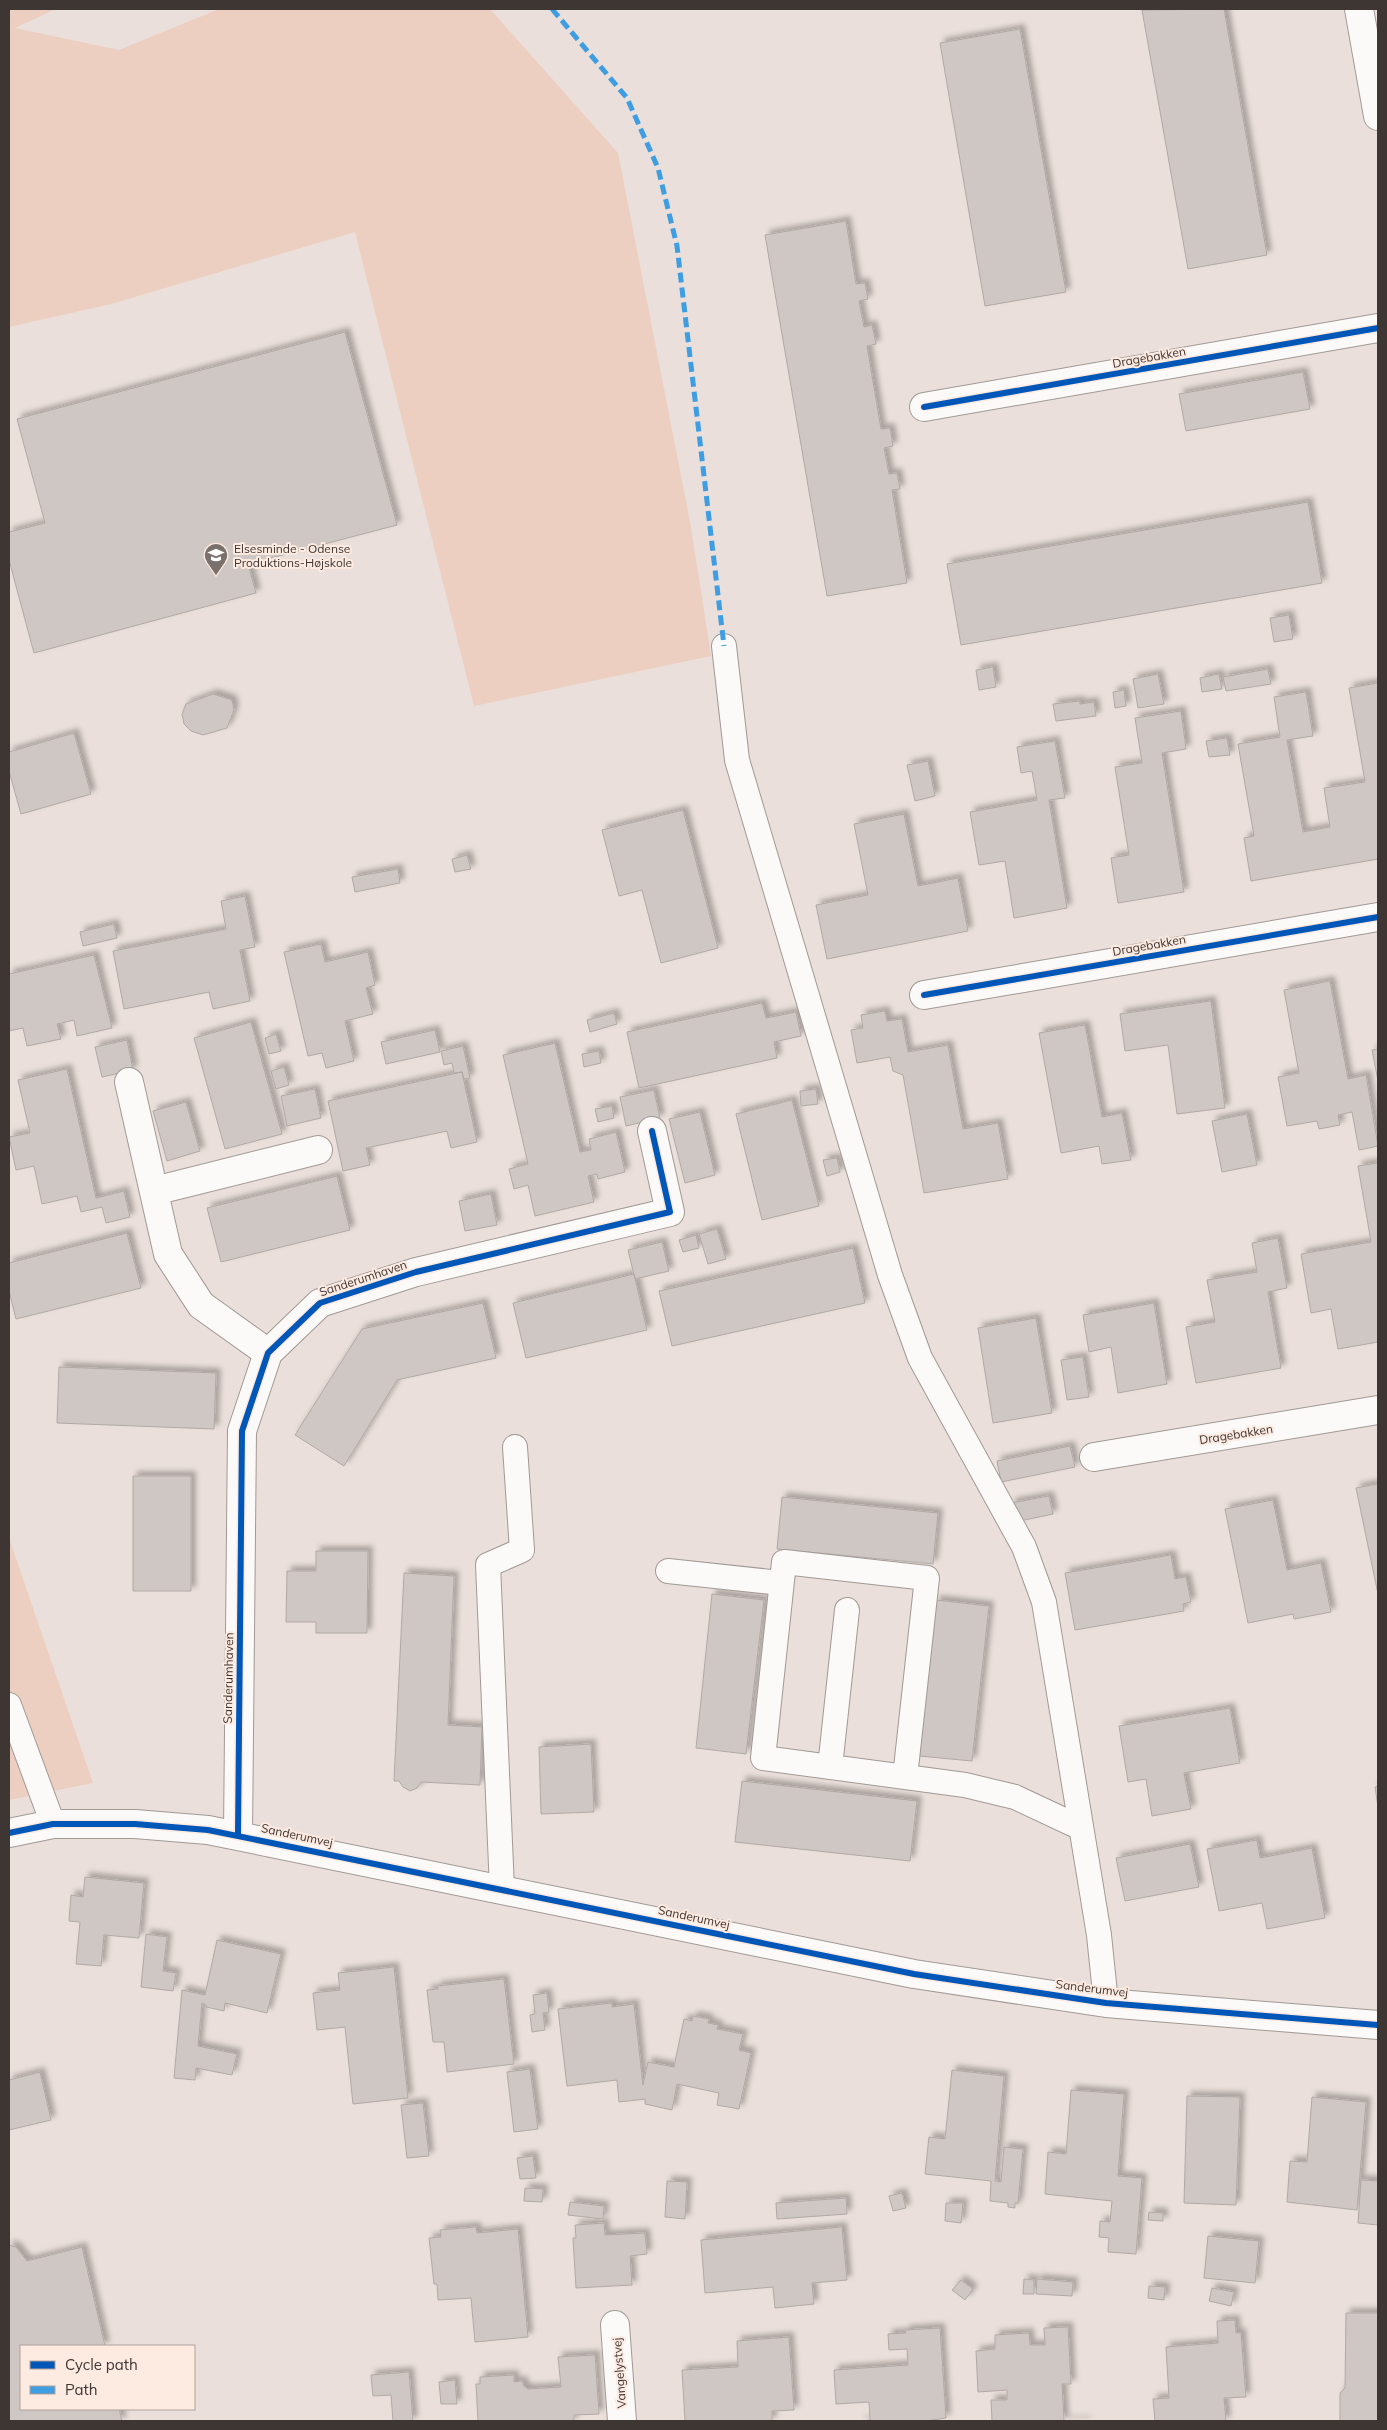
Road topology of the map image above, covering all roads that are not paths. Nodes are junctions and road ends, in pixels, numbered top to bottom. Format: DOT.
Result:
graph roads {
  1 [pos="1359,9"];
  2 [pos="1378,116"];
  3 [pos="1378,328"];
  4 [pos="924,407"];
  5 [pos="724,646"];
  6 [pos="1378,917"];
  7 [pos="924,995"];
  8 [pos="128,1082"];
  9 [pos="652,1131"];
  10 [pos="318,1150"];
  11 [pos="154,1191"];
  12 [pos="268,1353"];
  13 [pos="1378,1410"];
  14 [pos="515,1447"];
  15 [pos="1094,1458"];
  16 [pos="668,1571"];
  17 [pos="781,1583"];
  18 [pos="847,1610"];
  19 [pos="9,1706"];
  20 [pos="830,1767"];
  21 [pos="905,1777"];
  22 [pos="53,1824"];
  23 [pos="1081,1828"];
  24 [pos="9,1833"];
  25 [pos="238,1834"];
  26 [pos="502,1889"];
  27 [pos="1106,2003"];
  28 [pos="1378,2025"];
  29 [pos="616,2325"];
  30 [pos="622,2421"];
  1 -- 2 [label="street"];
  3 -- 4 [label="street, Dragebakken"];
  5 -- 23 [label="lane"];
  6 -- 7 [label="street, Dragebakken"];
  8 -- 11 [label="street"];
  9 -- 12 [label="street, Sanderumhaven"];
  10 -- 11 [label="street"];
  11 -- 12 [label="street"];
  12 -- 25 [label="street, Sanderumhaven"];
  13 -- 15 [label="street, Dragebakken"];
  14 -- 26 [label="lane"];
  16 -- 17 [label="lane"];
  17 -- 20 [label="lane"];
  17 -- 21 [label="lane"];
  18 -- 20 [label="lane"];
  19 -- 22 [label="lane"];
  20 -- 21 [label="lane"];
  21 -- 23 [label="lane"];
  22 -- 24 [label="street, Sanderumvej"];
  22 -- 25 [label="street, Sanderumvej"];
  23 -- 27 [label="lane"];
  25 -- 26 [label="street, Sanderumvej"];
  26 -- 27 [label="street, Sanderumvej"];
  27 -- 28 [label="street, Sanderumvej"];
  29 -- 30 [label="street, Vangelystvej"];
}
